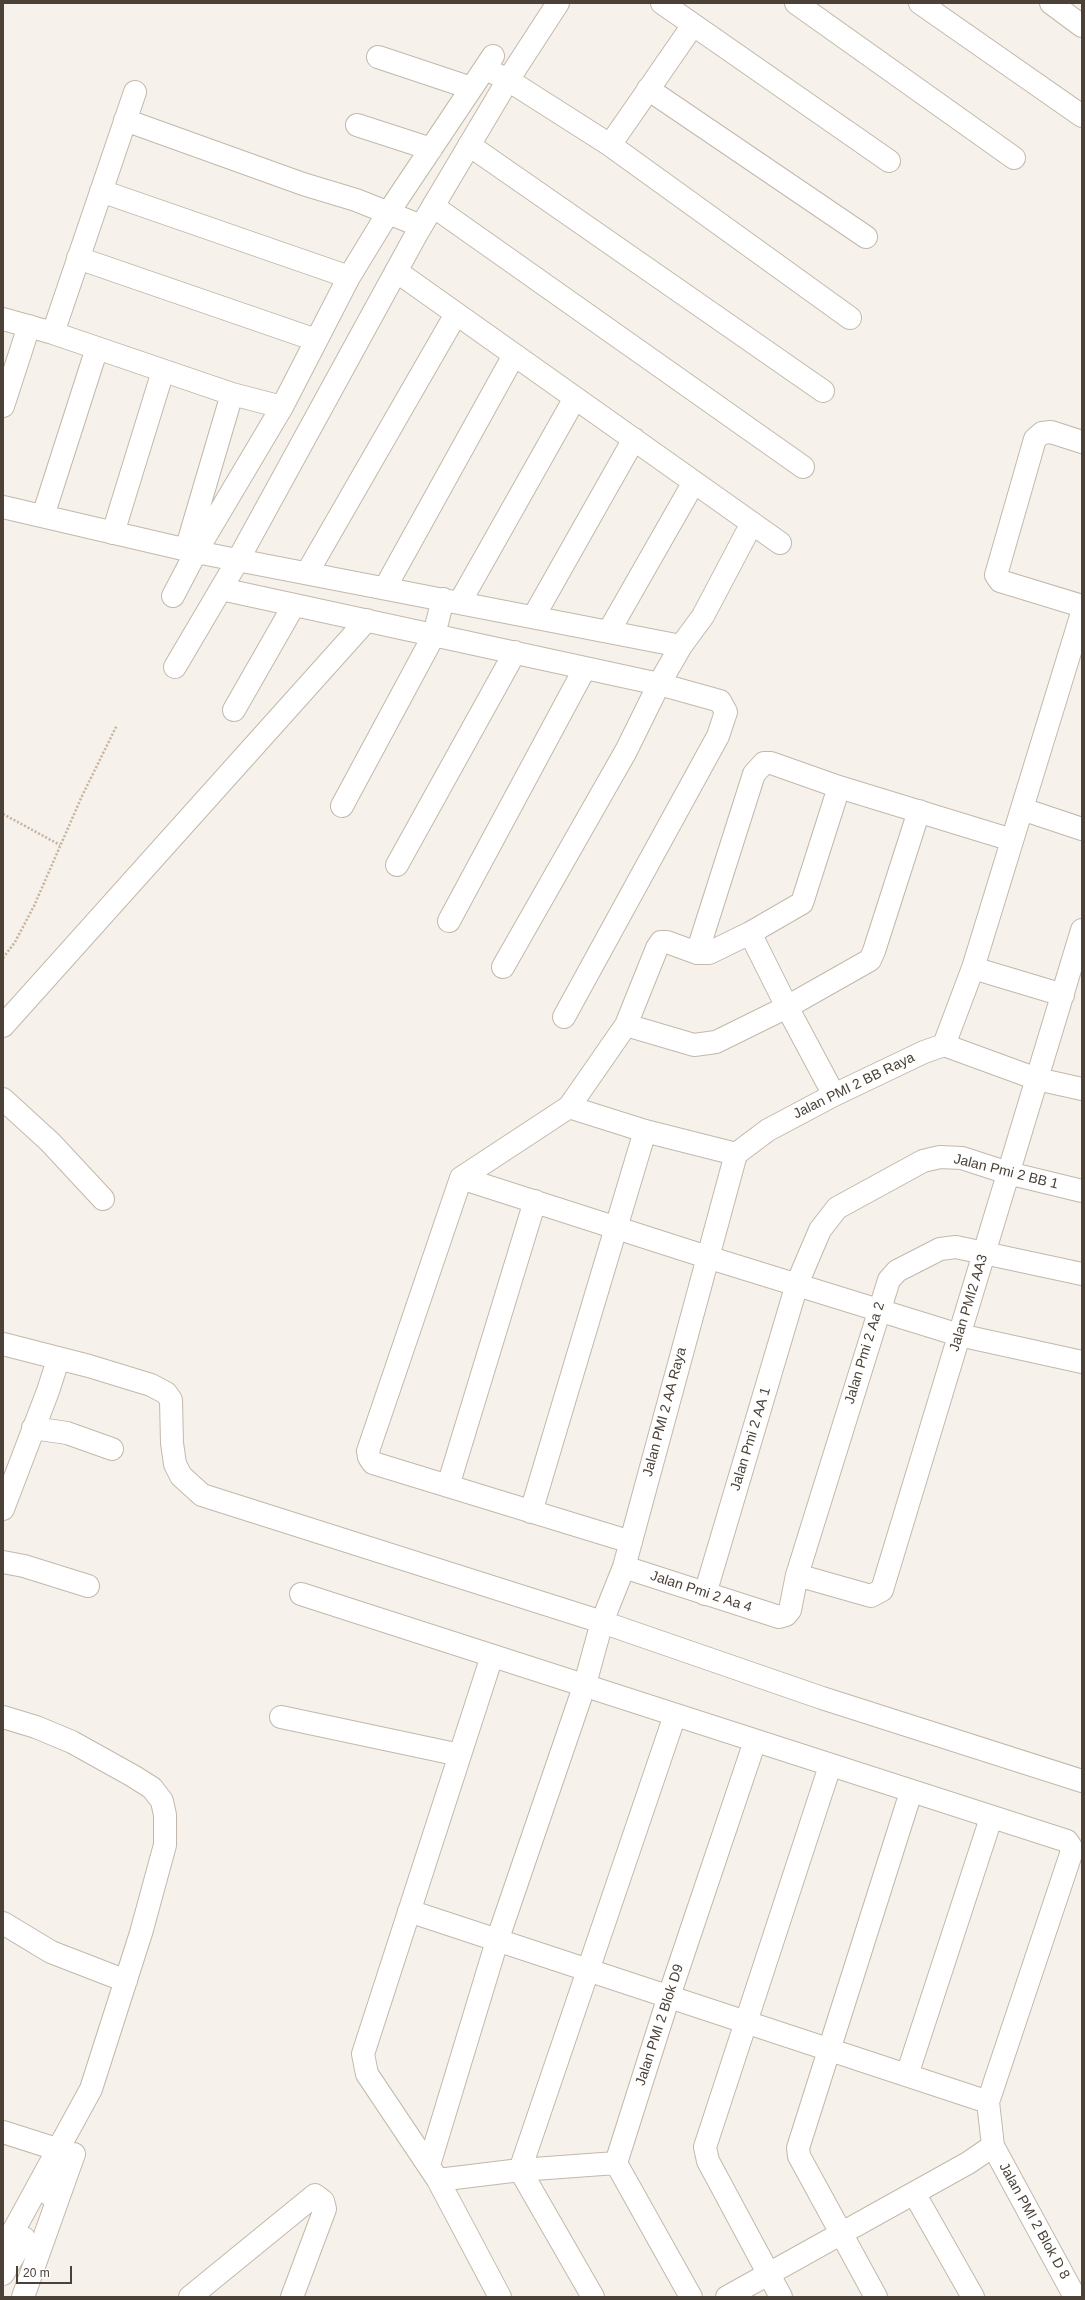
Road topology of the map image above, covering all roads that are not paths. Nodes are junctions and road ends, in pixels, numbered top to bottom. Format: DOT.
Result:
graph roads {
  1 [pos="558,3"];
  2 [pos="662,3"];
  3 [pos="796,3"];
  4 [pos="920,3"];
  5 [pos="1051,3"];
  6 [pos="693,25"];
  7 [pos="1082,26"];
  8 [pos="378,57"];
  9 [pos="508,80"];
  10 [pos="471,88"];
  11 [pos="648,89"];
  12 [pos="135,92"];
  13 [pos="1082,116"];
  14 [pos="125,120"];
  15 [pos="357,125"];
  16 [pos="469,145"];
  17 [pos="610,145"];
  18 [pos="431,148"];
  19 [pos="1014,158"];
  20 [pos="889,161"];
  21 [pos="101,191"];
  22 [pos="433,206"];
  23 [pos="388,213"];
  24 [pos="421,226"];
  25 [pos="866,237"];
  26 [pos="78,258"];
  27 [pos="396,271"];
  28 [pos="349,277"];
  29 [pos="456,314"];
  30 [pos="850,318"];
  31 [pos="3,319"];
  32 [pos="29,326"];
  33 [pos="53,333"];
  34 [pos="316,340"];
  35 [pos="97,348"];
  36 [pos="514,355"];
  37 [pos="163,371"];
  38 [pos="823,391"];
  39 [pos="232,394"];
  40 [pos="575,398"];
  41 [pos="3,406"];
  42 [pos="282,407"];
  43 [pos="634,439"];
  44 [pos="1082,442"];
  45 [pos="803,467"];
  46 [pos="694,482"];
  47 [pos="3,507"];
  48 [pos="43,516"];
  49 [pos="752,523"];
  50 [pos="113,533"];
  51 [pos="780,543"];
  52 [pos="191,551"];
  53 [pos="238,560"];
  54 [pos="308,573"];
  55 [pos="385,588"];
  56 [pos="221,589"];
  57 [pos="174,596"];
  58 [pos="452,601"];
  59 [pos="294,605"];
  60 [pos="1082,606"];
  61 [pos="1082,613"];
  62 [pos="534,616"];
  63 [pos="367,620"];
  64 [pos="609,631"];
  65 [pos="434,635"];
  66 [pos="681,646"];
  67 [pos="515,652"];
  68 [pos="175,667"];
  69 [pos="585,668"];
  70 [pos="659,684"];
  71 [pos="234,710"];
  72 [pos="839,787"];
  73 [pos="342,806"];
  74 [pos="1022,809"];
  75 [pos="919,811"];
  76 [pos="1082,829"];
  77 [pos="1012,840"];
  78 [pos="397,865"];
  79 [pos="449,920"];
  80 [pos="1082,930"];
  81 [pos="750,934"];
  82 [pos="697,953"];
  83 [pos="503,967"];
  84 [pos="973,968"];
  85 [pos="1063,995"];
  86 [pos="787,1007"];
  87 [pos="564,1017"];
  88 [pos="626,1025"];
  89 [pos="3,1026"];
  90 [pos="944,1045"];
  91 [pos="1037,1079"];
  92 [pos="1082,1089"];
  93 [pos="834,1095"];
  94 [pos="3,1099"];
  95 [pos="569,1107"];
  96 [pos="645,1131"];
  97 [pos="736,1154"];
  98 [pos="1008,1173"];
  99 [pos="461,1178"];
  100 [pos="1082,1191"];
  101 [pos="103,1199"];
  102 [pos="535,1201"];
  103 [pos="616,1227"];
  104 [pos="985,1252"];
  105 [pos="707,1257"];
  106 [pos="1082,1274"];
  107 [pos="797,1284"];
  108 [pos="878,1310"];
  109 [pos="959,1335"];
  110 [pos="3,1344"];
  111 [pos="58,1360"];
  112 [pos="1082,1362"];
  113 [pos="33,1428"];
  114 [pos="112,1449"];
  115 [pos="448,1486"];
  116 [pos="3,1509"];
  117 [pos="531,1512"];
  118 [pos="631,1542"];
  119 [pos="3,1562"];
  120 [pos="624,1567"];
  121 [pos="797,1575"];
  122 [pos="88,1586"];
  123 [pos="301,1594"];
  124 [pos="705,1594"];
  125 [pos="779,1617"];
  126 [pos="602,1622"];
  127 [pos="492,1656"];
  128 [pos="585,1684"];
  129 [pos="675,1715"];
  130 [pos="3,1717"];
  131 [pos="281,1717"];
  132 [pos="755,1741"];
  133 [pos="460,1755"];
  134 [pos="830,1766"];
  135 [pos="1082,1781"];
  136 [pos="911,1792"];
  137 [pos="991,1818"];
  138 [pos="409,1911"];
  139 [pos="3,1923"];
  140 [pos="498,1941"];
  141 [pos="588,1970"];
  142 [pos="126,1981"];
  143 [pos="669,1996"];
  144 [pos="747,2022"];
  145 [pos="829,2049"];
  146 [pos="907,2075"];
  147 [pos="988,2102"];
  148 [pos="3,2132"];
  149 [pos="993,2146"];
  150 [pos="74,2154"];
  151 [pos="616,2163"];
  152 [pos="520,2170"];
  153 [pos="434,2173"];
  154 [pos="914,2192"];
  155 [pos="842,2232"];
  156 [pos="3,2250"];
  157 [pos="3,2274"];
  158 [pos="768,2274"];
  159 [pos="23,2297"];
  160 [pos="190,2297"];
  161 [pos="292,2297"];
  162 [pos="500,2297"];
  163 [pos="592,2297"];
  164 [pos="691,2297"];
  165 [pos="727,2297"];
  166 [pos="781,2297"];
  167 [pos="876,2297"];
  168 [pos="972,2297"];
  169 [pos="1075,2297"];
  1 -- 9 [label="street"];
  2 -- 6 [label="street"];
  3 -- 19 [label="street"];
  4 -- 13 [label="street"];
  5 -- 7 [label="street"];
  6 -- 11 [label="street"];
  6 -- 20 [label="street"];
  8 -- 10 [label="street"];
  9 -- 10 [label="street"];
  9 -- 16 [label="street"];
  9 -- 17 [label="street"];
  10 -- 18 [label="street"];
  11 -- 17 [label="street"];
  11 -- 25 [label="street"];
  12 -- 14 [label="street"];
  14 -- 21 [label="street"];
  14 -- 23 [label="street"];
  15 -- 18 [label="street"];
  16 -- 22 [label="street"];
  16 -- 38 [label="street"];
  17 -- 30 [label="street"];
  18 -- 23 [label="street"];
  21 -- 26 [label="street"];
  21 -- 28 [label="street"];
  22 -- 24 [label="street"];
  22 -- 45 [label="street"];
  23 -- 24 [label="street"];
  23 -- 28 [label="street"];
  24 -- 27 [label="street"];
  26 -- 33 [label="street"];
  26 -- 34 [label="street"];
  27 -- 29 [label="street"];
  27 -- 53 [label="street"];
  28 -- 34 [label="street"];
  29 -- 36 [label="street"];
  29 -- 54 [label="street"];
  31 -- 32 [label="street"];
  32 -- 33 [label="street"];
  32 -- 41 [label="street"];
  33 -- 35 [label="street"];
  34 -- 42 [label="street"];
  35 -- 37 [label="street"];
  35 -- 48 [label="street"];
  36 -- 40 [label="street"];
  36 -- 55 [label="street"];
  37 -- 39 [label="street"];
  37 -- 50 [label="street"];
  39 -- 42 [label="street"];
  39 -- 52 [label="street"];
  40 -- 43 [label="street"];
  40 -- 58 [label="street"];
  42 -- 52 [label="street"];
  43 -- 46 [label="street"];
  43 -- 62 [label="street"];
  44 -- 60 [label="street"];
  46 -- 49 [label="street"];
  46 -- 64 [label="street"];
  47 -- 48 [label="street"];
  48 -- 50 [label="street"];
  49 -- 51 [label="street"];
  49 -- 66 [label="street"];
  50 -- 52 [label="street"];
  52 -- 53 [label="street"];
  52 -- 57 [label="street"];
  53 -- 54 [label="street"];
  53 -- 56 [label="street"];
  54 -- 55 [label="street"];
  55 -- 58 [label="street"];
  56 -- 59 [label="street"];
  56 -- 68 [label="street"];
  58 -- 62 [label="street"];
  58 -- 65 [label="street"];
  59 -- 63 [label="street"];
  59 -- 71 [label="street"];
  61 -- 74 [label="street"];
  62 -- 64 [label="street"];
  63 -- 65 [label="street"];
  63 -- 89 [label="street"];
  64 -- 66 [label="street"];
  65 -- 67 [label="street"];
  65 -- 73 [label="street"];
  66 -- 70 [label="street"];
  67 -- 69 [label="street"];
  67 -- 78 [label="street"];
  69 -- 70 [label="street"];
  69 -- 79 [label="street"];
  70 -- 83 [label="street"];
  70 -- 87 [label="street"];
  72 -- 75 [label="street"];
  72 -- 81 [label="street"];
  72 -- 82 [label="street"];
  74 -- 76 [label="street"];
  74 -- 77 [label="street"];
  75 -- 77 [label="street"];
  75 -- 86 [label="street"];
  77 -- 84 [label="street"];
  80 -- 85 [label="street, Jalan PMI2 AA3"];
  81 -- 82 [label="street"];
  81 -- 86 [label="street"];
  82 -- 88 [label="street"];
  84 -- 85 [label="street"];
  84 -- 90 [label="street"];
  85 -- 91 [label="street, Jalan PMI2 AA3"];
  86 -- 88 [label="street"];
  86 -- 93 [label="street"];
  88 -- 95 [label="street"];
  90 -- 91 [label="street"];
  90 -- 93 [label="street, Jalan PMI 2 BB Raya"];
  91 -- 92 [label="street"];
  91 -- 98 [label="street, Jalan PMI2 AA3"];
  93 -- 97 [label="street, Jalan PMI 2 BB Raya"];
  94 -- 101 [label="street"];
  95 -- 96 [label="street"];
  95 -- 99 [label="street"];
  96 -- 97 [label="street"];
  96 -- 103 [label="street"];
  97 -- 105 [label="street"];
  98 -- 100 [label="street, Jalan Pmi 2 BB 1"];
  98 -- 104 [label="street, Jalan PMI2 AA3"];
  98 -- 107 [label="street, Jalan Pmi 2 BB 1"];
  99 -- 102 [label="street"];
  99 -- 115 [label="street"];
  102 -- 103 [label="street"];
  102 -- 115 [label="street"];
  103 -- 105 [label="street"];
  103 -- 117 [label="street"];
  104 -- 106 [label="street, Jalan Pmi 2 Aa 2"];
  104 -- 108 [label="street, Jalan Pmi 2 Aa 2"];
  104 -- 109 [label="street, Jalan PMI2 AA3"];
  105 -- 107 [label="street"];
  105 -- 118 [label="street, Jalan PMI 2 AA Raya"];
  107 -- 108 [label="street"];
  107 -- 124 [label="street, Jalan Pmi 2 AA 1"];
  108 -- 109 [label="street"];
  108 -- 121 [label="street, Jalan Pmi 2 Aa 2"];
  109 -- 112 [label="street"];
  109 -- 121 [label="street, Jalan PMI2 AA3"];
  110 -- 111 [label="street"];
  111 -- 113 [label="street"];
  111 -- 126 [label="street"];
  113 -- 114 [label="street"];
  113 -- 116 [label="street"];
  115 -- 117 [label="street"];
  117 -- 118 [label="street"];
  118 -- 120 [label="street, Jalan PMI 2 AA Raya"];
  119 -- 122 [label="street"];
  120 -- 124 [label="street, Jalan Pmi 2 Aa 4"];
  120 -- 126 [label="street, Jalan PMI 2 AA Raya"];
  121 -- 125 [label="street, Jalan Pmi 2 Aa 2"];
  123 -- 127 [label="street"];
  124 -- 125 [label="street, Jalan Pmi 2 Aa 4"];
  126 -- 128 [label="street, Jalan PMI 2 AA Raya"];
  126 -- 135 [label="street"];
  127 -- 128 [label="street"];
  127 -- 133 [label="street"];
  128 -- 129 [label="street"];
  128 -- 140 [label="street, Jalan PMI 2 AA Raya"];
  129 -- 132 [label="street"];
  129 -- 141 [label="street"];
  130 -- 142 [label="street"];
  131 -- 133 [label="street"];
  132 -- 134 [label="street"];
  132 -- 143 [label="street, Jalan PMI 2 Blok D9"];
  133 -- 138 [label="street"];
  134 -- 136 [label="street"];
  134 -- 144 [label="street"];
  136 -- 137 [label="street"];
  136 -- 145 [label="street"];
  137 -- 146 [label="street"];
  137 -- 147 [label="street"];
  138 -- 140 [label="street"];
  138 -- 153 [label="street"];
  139 -- 142 [label="street"];
  140 -- 141 [label="street"];
  140 -- 153 [label="street, Jalan PMI 2 AA Raya"];
  141 -- 143 [label="street"];
  141 -- 152 [label="street"];
  142 -- 156 [label="street"];
  143 -- 144 [label="street"];
  143 -- 151 [label="street, Jalan PMI 2 Blok D9"];
  144 -- 145 [label="street"];
  144 -- 158 [label="street"];
  145 -- 146 [label="street"];
  145 -- 155 [label="street"];
  146 -- 147 [label="street"];
  147 -- 149 [label="street"];
  148 -- 150 [label="street"];
  149 -- 154 [label="street"];
  149 -- 169 [label="street, Jalan PMI 2 Blok D 8"];
  150 -- 157 [label="street"];
  150 -- 159 [label="street"];
  151 -- 152 [label="street"];
  151 -- 164 [label="street"];
  152 -- 153 [label="street"];
  152 -- 163 [label="street"];
  153 -- 162 [label="street"];
  154 -- 155 [label="street"];
  154 -- 168 [label="street"];
  155 -- 158 [label="street"];
  155 -- 167 [label="street"];
  158 -- 165 [label="street"];
  158 -- 166 [label="street"];
  160 -- 161 [label="street"];
}
